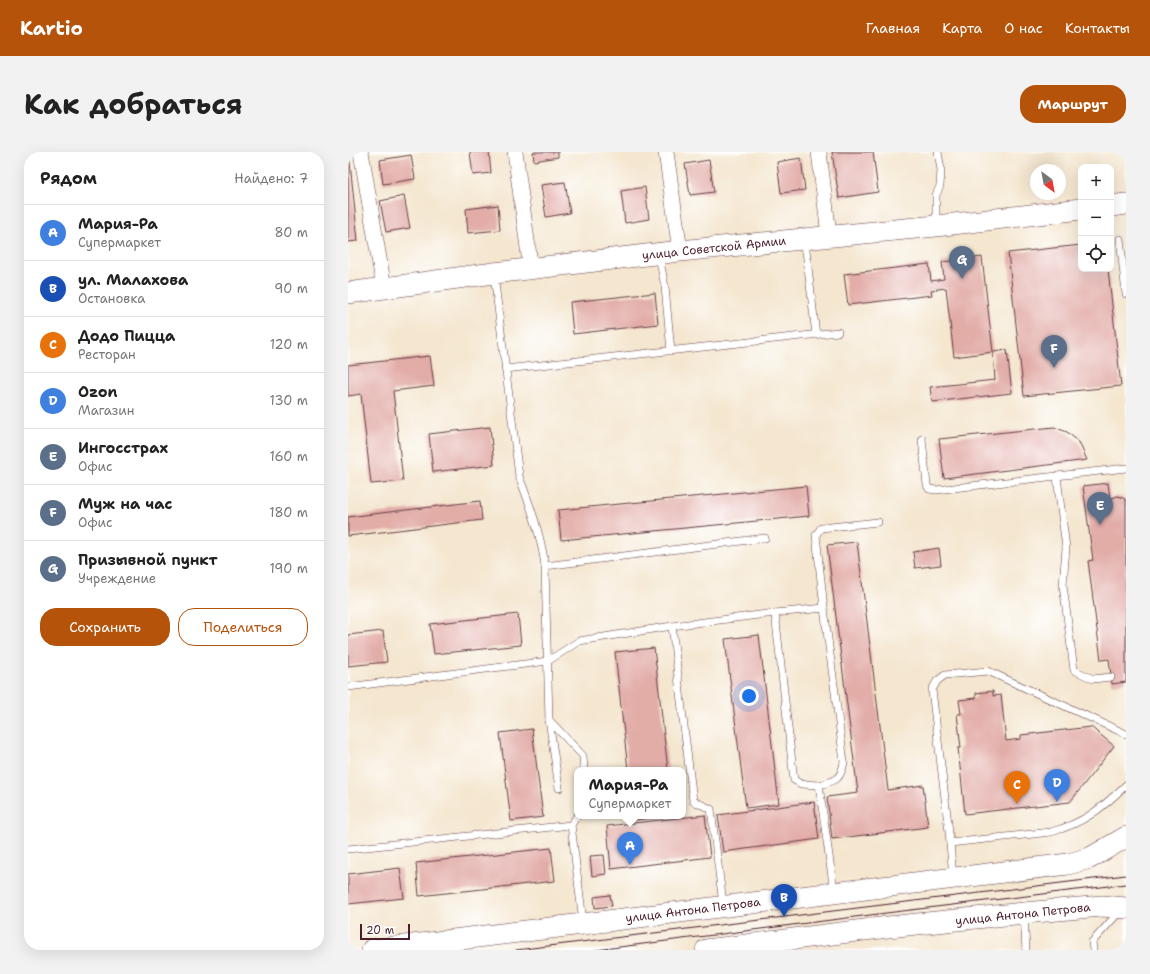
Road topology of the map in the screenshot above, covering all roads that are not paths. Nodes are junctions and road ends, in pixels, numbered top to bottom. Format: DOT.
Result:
graph roads {
  1 [pos="361,152"];
  2 [pos="515,152"];
  3 [pos="666,152"];
  4 [pos="819,152"];
  5 [pos="938,152"];
  6 [pos="1126,204"];
  7 [pos="1114,206"];
  8 [pos="1078,209"];
  9 [pos="936,226"];
  10 [pos="829,235"];
  11 [pos="804,238"];
  12 [pos="1120,239"];
  13 [pos="680,251"];
  14 [pos="659,254"];
  15 [pos="531,270"];
  16 [pos="494,273"];
  17 [pos="384,288"];
  18 [pos="348,293"];
  19 [pos="1126,294"];
  20 [pos="838,332"];
  21 [pos="816,335"];
  22 [pos="671,351"];
  23 [pos="505,369"];
  24 [pos="922,439"];
  25 [pos="1126,468"];
  26 [pos="1057,476"];
  27 [pos="878,522"];
  28 [pos="765,538"];
  29 [pos="545,566"];
  30 [pos="824,608"];
  31 [pos="775,614"];
  32 [pos="672,626"];
  33 [pos="548,661"];
  34 [pos="1111,677"];
  35 [pos="348,687"];
  36 [pos="549,720"];
  37 [pos="1126,734"];
  38 [pos="584,767"];
  39 [pos="819,785"];
  40 [pos="1126,786"];
  41 [pos="559,788"];
  42 [pos="575,819"];
  43 [pos="571,825"];
  44 [pos="1126,837"];
  45 [pos="950,843"];
  46 [pos="348,850"];
  47 [pos="953,878"];
  48 [pos="834,893"];
  49 [pos="723,906"];
  50 [pos="1125,907"];
  51 [pos="1024,913"];
  52 [pos="583,923"];
  53 [pos="372,950"];
  54 [pos="706,950"];
  55 [pos="1026,950"];
  56 [pos="1093,950"];
  1 -- 17 [label="street"];
  2 -- 15 [label="street"];
  3 -- 13 [label="street"];
  4 -- 10 [label="street"];
  5 -- 9 [label="lane"];
  6 -- 7 [label="main road"];
  8 -- 9 [label="main road, улица Советской Армии"];
  9 -- 10 [label="main road, улица Советской Армии"];
  10 -- 11 [label="main road, улица Советской Армии"];
  11 -- 13 [label="main road, улица Советской Армии"];
  11 -- 21 [label="lane"];
  12 -- 19 [label="lane"];
  13 -- 14 [label="main road, улица Советской Армии"];
  14 -- 15 [label="main road, улица Советской Армии"];
  14 -- 22 [label="lane"];
  15 -- 16 [label="main road, улица Советской Армии"];
  16 -- 17 [label="main road, улица Советской Армии"];
  16 -- 23 [label="lane"];
  17 -- 18 [label="main road, улица Советской Армии"];
  20 -- 21 [label="lane"];
  21 -- 22 [label="lane"];
  22 -- 23 [label="lane"];
  23 -- 29 [label="lane"];
  24 -- 26 [label="lane"];
  25 -- 26 [label="lane"];
  26 -- 34 [label="lane"];
  27 -- 30 [label="lane"];
  28 -- 29 [label="lane"];
  29 -- 33 [label="lane"];
  30 -- 31 [label="lane"];
  30 -- 39 [label="lane"];
  31 -- 32 [label="lane"];
  31 -- 39 [label="lane"];
  32 -- 33 [label="lane"];
  32 -- 49 [label="lane"];
  33 -- 35 [label="lane"];
  33 -- 36 [label="lane"];
  36 -- 38 [label="lane"];
  36 -- 41 [label="lane"];
  37 -- 45 [label="lane"];
  39 -- 48 [label="lane"];
  40 -- 45 [label="lane"];
  42 -- 43 [label="lane"];
  43 -- 46 [label="lane"];
  43 -- 52 [label="lane"];
  44 -- 47 [label="main road, улица Антона Петрова"];
  45 -- 47 [label="lane"];
  47 -- 48 [label="main road, улица Антона Петрова"];
  48 -- 49 [label="main road, улица Антона Петрова"];
  49 -- 52 [label="main road, улица Антона Петрова"];
  50 -- 51 [label="main road, улица Антона Петрова"];
  50 -- 56 [label="lane"];
  51 -- 54 [label="main road, улица Антона Петрова"];
  51 -- 55 [label="lane"];
  52 -- 53 [label="main road, улица Антона Петрова"];
}
